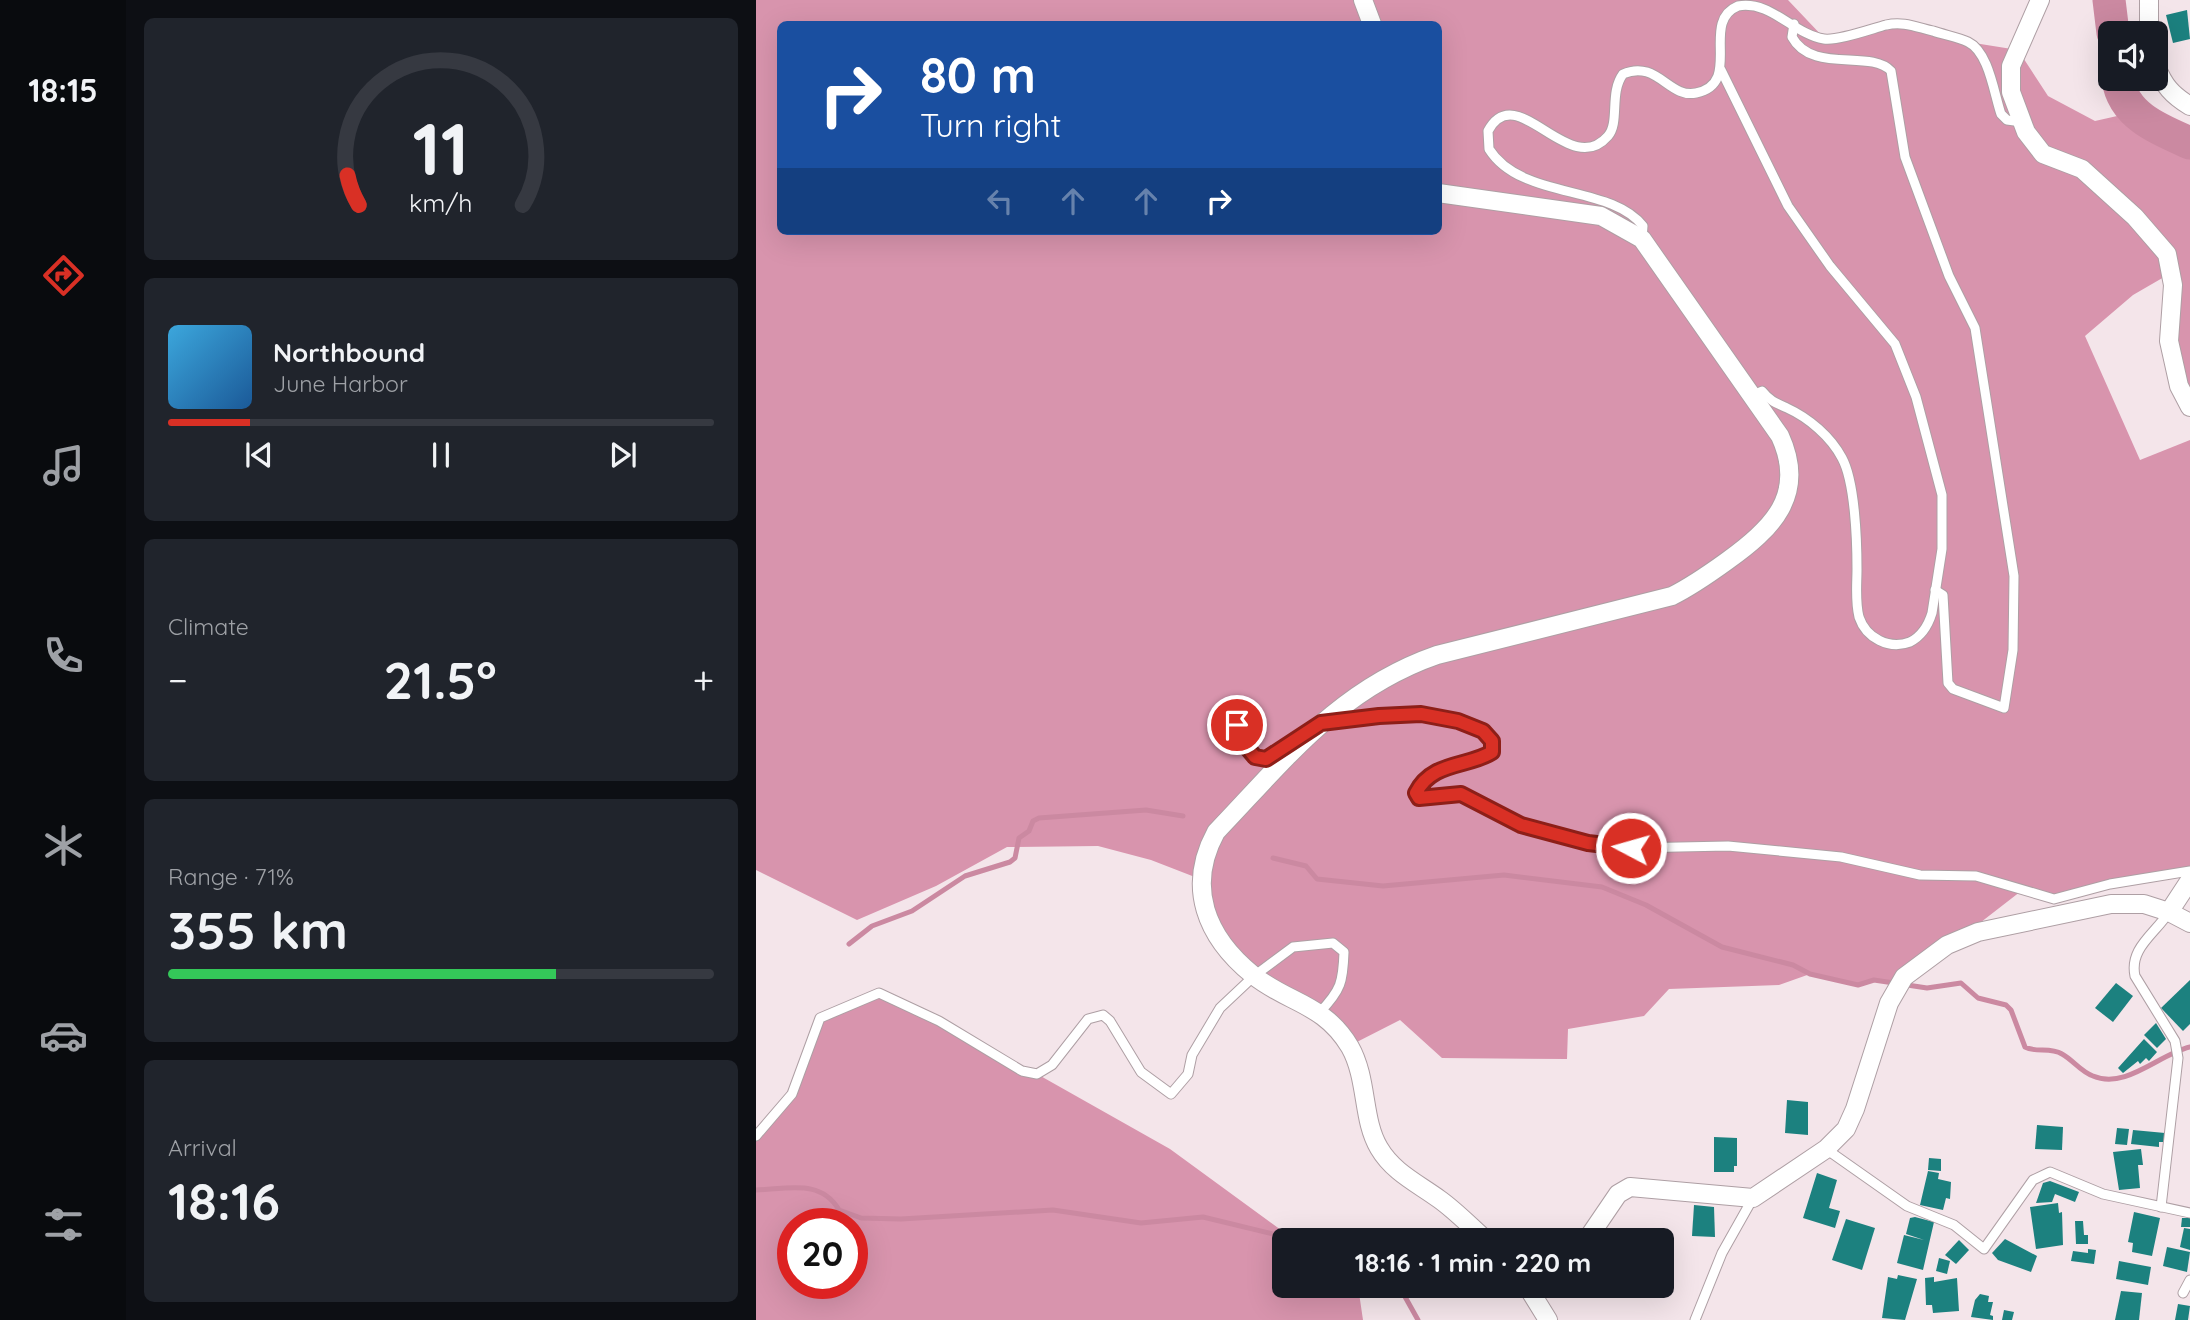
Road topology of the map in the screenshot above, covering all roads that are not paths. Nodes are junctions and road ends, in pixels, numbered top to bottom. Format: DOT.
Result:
graph roads {
  1 [pos="1363,0"];
  2 [pos="2040,0"];
  3 [pos="2149,0"];
  4 [pos="1372,21"];
  5 [pos="2149,21"];
  6 [pos="1794,24"];
  7 [pos="1721,70"];
  8 [pos="2168,90"];
  9 [pos="2190,106"];
  10 [pos="2022,122"];
  11 [pos="1442,194"];
  12 [pos="1642,239"];
  13 [pos="1753,395"];
  14 [pos="2190,407"];
  15 [pos="1935,590"];
  16 [pos="1229,705"];
  17 [pos="1321,723"];
  18 [pos="2190,871"];
  19 [pos="2190,880"];
  20 [pos="2169,912"];
  21 [pos="2190,923"];
  22 [pos="1254,976"];
  23 [pos="1320,1012"];
  24 [pos="756,1136"];
  25 [pos="1826,1149"];
  26 [pos="1753,1198"];
  27 [pos="2161,1207"];
  28 [pos="2190,1213"];
  29 [pos="1472,1228"];
  30 [pos="1595,1228"];
  31 [pos="2190,1280"];
  32 [pos="2183,1293"];
  33 [pos="1534,1298"];
  34 [pos="1548,1320"];
  35 [pos="1695,1320"];
  1 -- 4 [label="street"];
  2 -- 10 [label="street"];
  3 -- 5 [label="street"];
  6 -- 7 [label="lane"];
  6 -- 10 [label="lane"];
  6 -- 15 [label="lane"];
  7 -- 12 [label="lane"];
  7 -- 15 [label="lane"];
  8 -- 9 [label="street"];
  10 -- 14 [label="street"];
  11 -- 12 [label="street"];
  12 -- 13 [label="street"];
  13 -- 15 [label="lane"];
  13 -- 17 [label="street"];
  16 -- 17 [label="lane"];
  17 -- 18 [label="lane"];
  17 -- 22 [label="street"];
  19 -- 20 [label="street"];
  20 -- 21 [label="street"];
  20 -- 25 [label="street"];
  20 -- 27 [label="lane"];
  22 -- 23 [label="street"];
  22 -- 23 [label="lane"];
  22 -- 24 [label="lane"];
  23 -- 29 [label="street"];
  25 -- 26 [label="street"];
  25 -- 27 [label="lane"];
  26 -- 30 [label="street"];
  26 -- 35 [label="lane"];
  27 -- 28 [label="lane"];
  31 -- 32 [label="lane"];
  33 -- 34 [label="street"];
}
